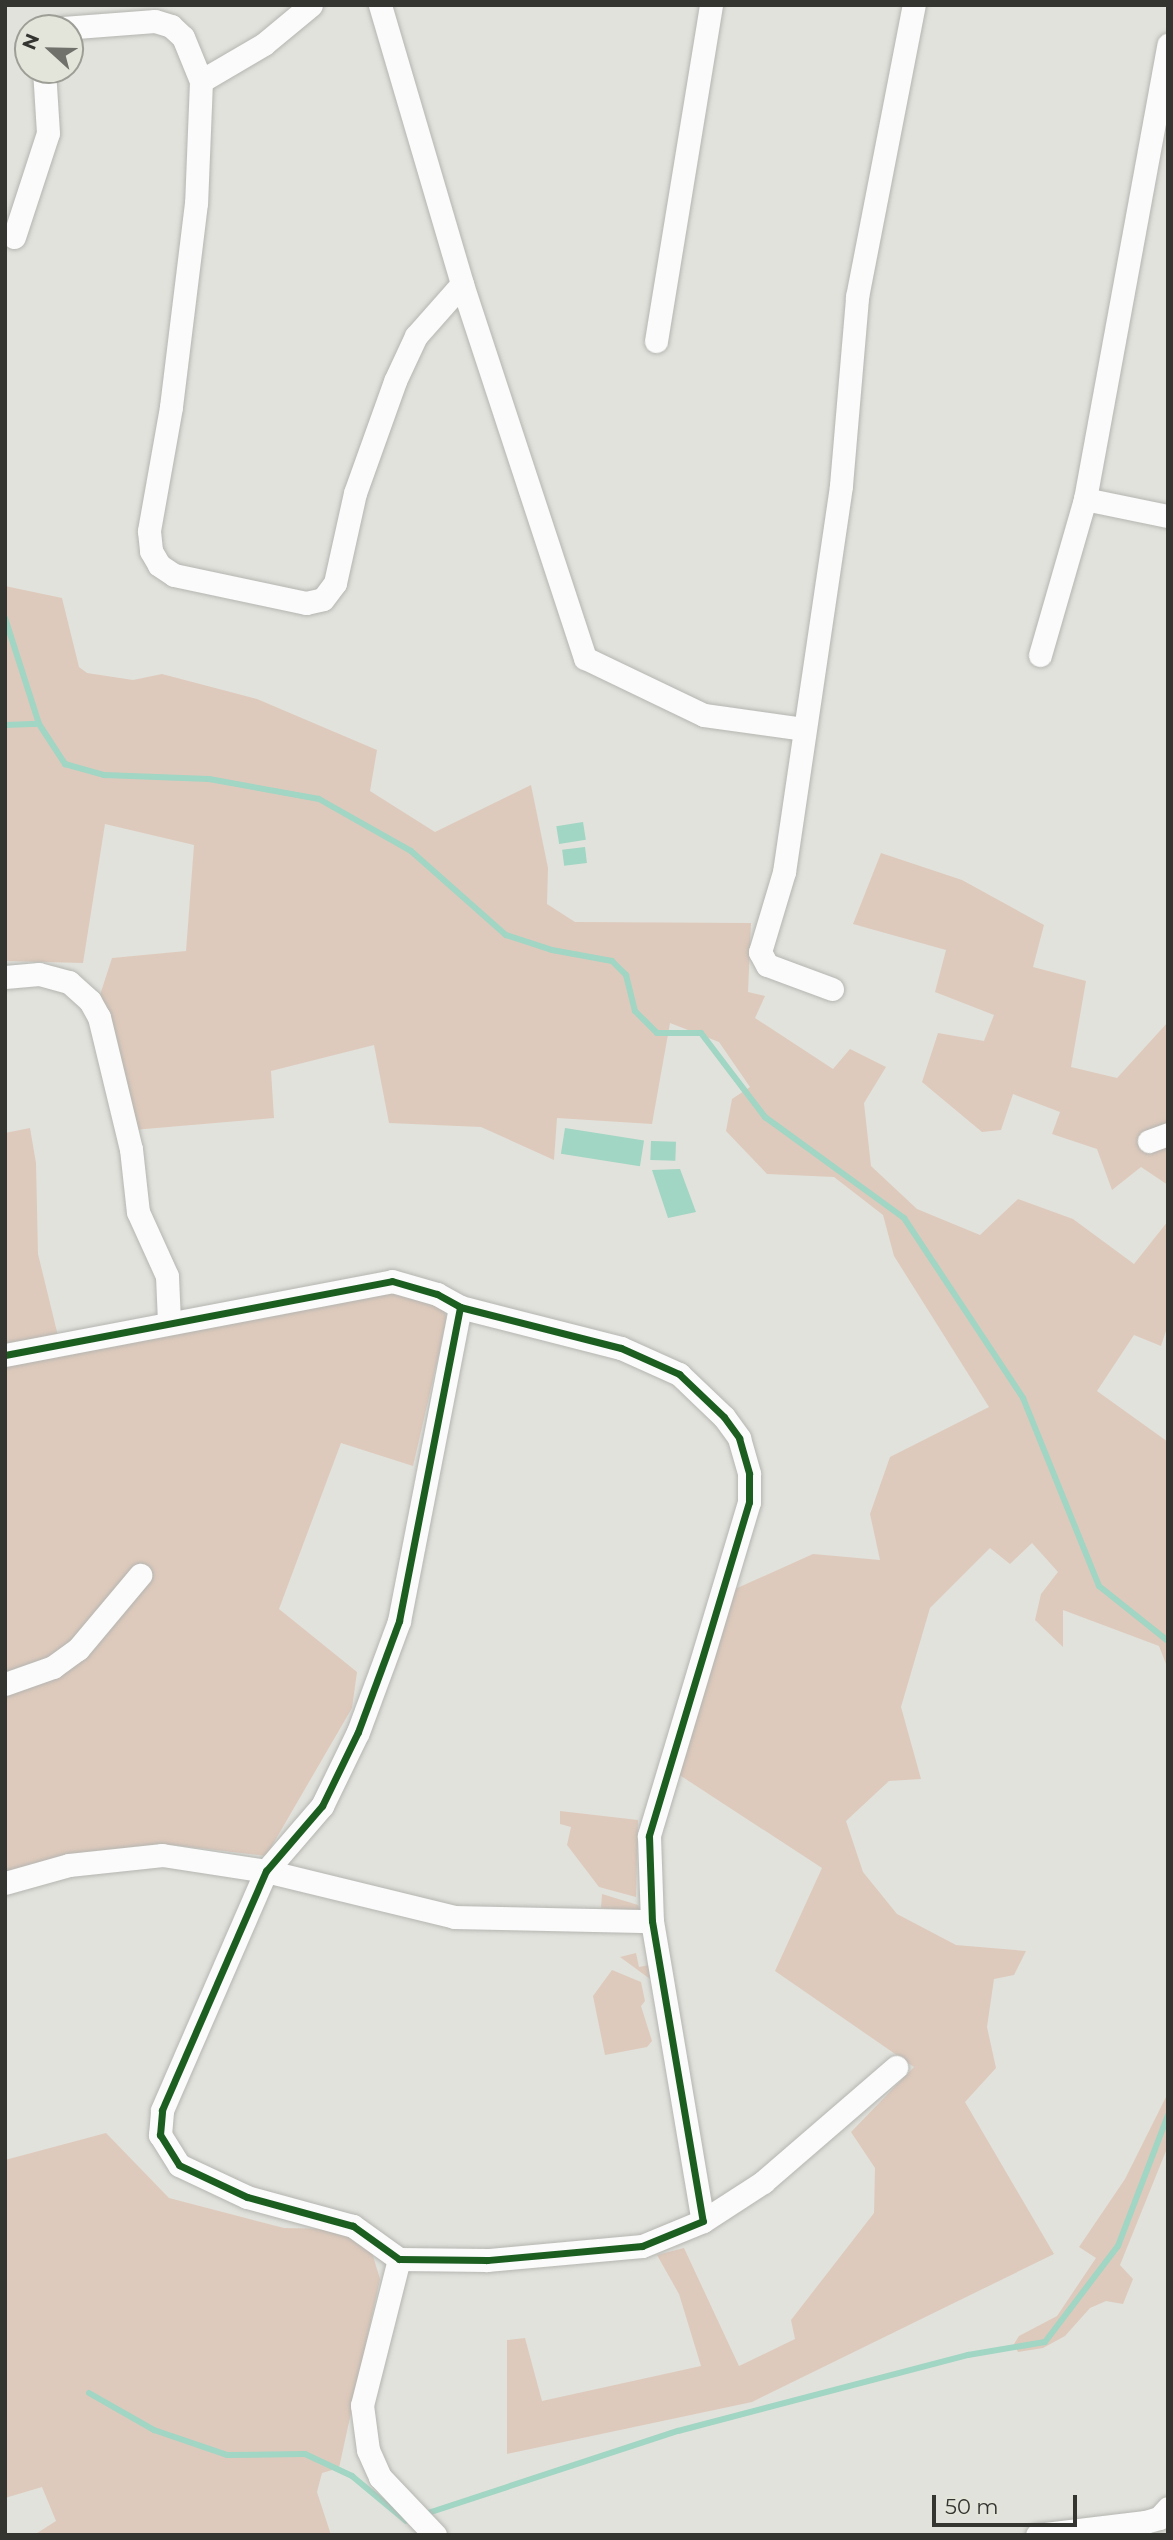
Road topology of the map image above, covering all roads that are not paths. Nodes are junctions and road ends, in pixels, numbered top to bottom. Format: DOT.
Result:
graph roads {
  1 [pos="311,5"];
  2 [pos="380,5"];
  3 [pos="710,5"];
  4 [pos="914,5"];
  5 [pos="84,26"];
  6 [pos="1168,45"];
  7 [pos="201,81"];
  8 [pos="45,84"];
  9 [pos="13,237"];
  10 [pos="462,284"];
  11 [pos="656,341"];
  12 [pos="1085,499"];
  13 [pos="1168,516"];
  14 [pos="1040,655"];
  15 [pos="803,729"];
  16 [pos="5,977"];
  17 [pos="832,989"];
  18 [pos="460,1307"];
  19 [pos="169,1322"];
  20 [pos="5,1355"];
  21 [pos="140,1575"];
  22 [pos="5,1684"];
  23 [pos="266,1871"];
  24 [pos="5,1884"];
  25 [pos="652,1921"];
  26 [pos="896,2067"];
  27 [pos="703,2221"];
  28 [pos="399,2259"];
  29 [pos="1168,2508"];
  30 [pos="435,2535"];
  31 [pos="1037,2535"];
  1 -- 7 [label="street"];
  2 -- 10 [label="street"];
  3 -- 11 [label="street"];
  4 -- 15 [label="street"];
  5 -- 7 [label="street"];
  6 -- 12 [label="street"];
  7 -- 10 [label="street"];
  8 -- 9 [label="street"];
  10 -- 15 [label="street"];
  12 -- 13 [label="street"];
  12 -- 14 [label="street"];
  15 -- 17 [label="street"];
  16 -- 19 [label="street"];
  18 -- 19 [label="street"];
  18 -- 23 [label="street"];
  18 -- 25 [label="street"];
  19 -- 20 [label="street"];
  21 -- 22 [label="street"];
  23 -- 24 [label="street"];
  23 -- 25 [label="street"];
  23 -- 28 [label="street"];
  25 -- 27 [label="street"];
  26 -- 27 [label="street"];
  27 -- 28 [label="street"];
  28 -- 30 [label="street"];
  29 -- 31 [label="street"];
}
